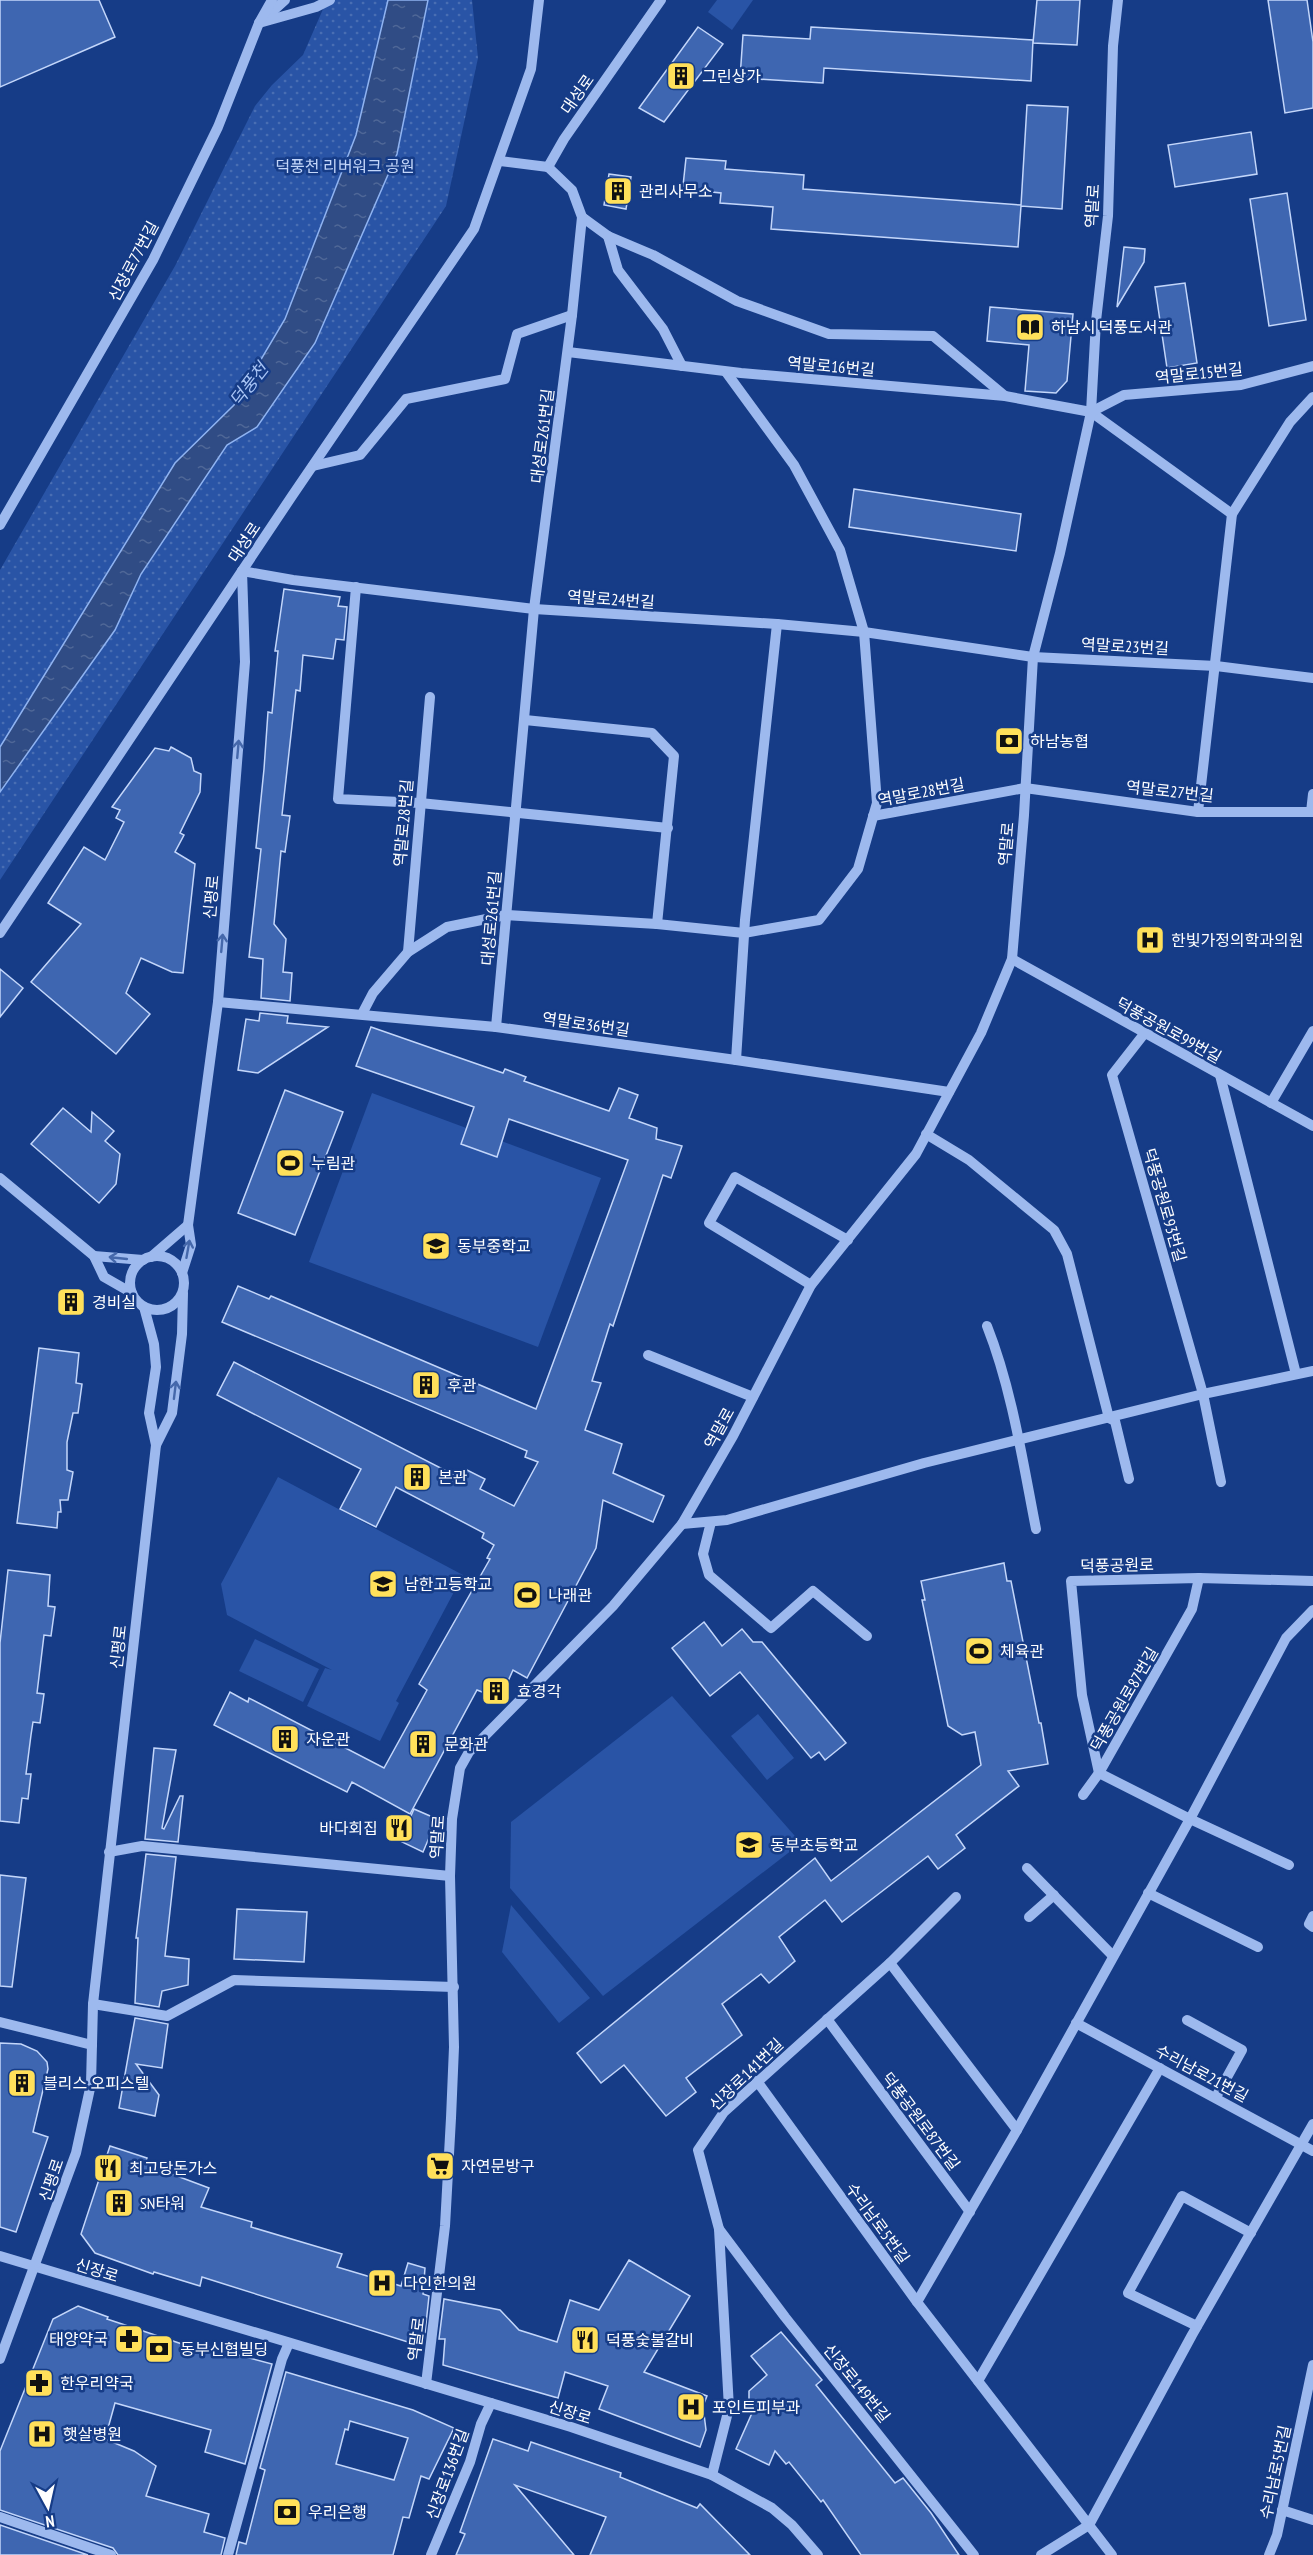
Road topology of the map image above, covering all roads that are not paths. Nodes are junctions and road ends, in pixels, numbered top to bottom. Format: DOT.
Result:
graph roads {
  1 [pos="272,0"];
  2 [pos="285,0"];
  3 [pos="330,0"];
  4 [pos="539,0"];
  5 [pos="661,0"];
  6 [pos="1118,0"];
  7 [pos="260,23"];
  8 [pos="500,162"];
  9 [pos="548,167"];
  10 [pos="582,217"];
  11 [pos="608,236"];
  12 [pos="572,315"];
  13 [pos="568,351"];
  14 [pos="682,366"];
  15 [pos="1313,366"];
  16 [pos="726,372"];
  17 [pos="1005,396"];
  18 [pos="1313,397"];
  19 [pos="1091,412"];
  20 [pos="313,466"];
  21 [pos="1232,514"];
  22 [pos="0,525"];
  23 [pos="242,571"];
  24 [pos="356,587"];
  25 [pos="534,609"];
  26 [pos="777,624"];
  27 [pos="864,632"];
  28 [pos="1033,657"];
  29 [pos="1216,666"];
  30 [pos="1313,678"];
  31 [pos="430,697"];
  32 [pos="525,720"];
  33 [pos="1025,788"];
  34 [pos="1313,795"];
  35 [pos="420,803"];
  36 [pos="516,812"];
  37 [pos="1198,812"];
  38 [pos="1312,812"];
  39 [pos="873,816"];
  40 [pos="668,828"];
  41 [pos="506,915"];
  42 [pos="657,924"];
  43 [pos="0,933"];
  44 [pos="744,933"];
  45 [pos="408,952"];
  46 [pos="1012,959"];
  47 [pos="218,1002"];
  48 [pos="362,1014"];
  49 [pos="496,1027"];
  50 [pos="1313,1031"];
  51 [pos="1144,1034"];
  52 [pos="736,1059"];
  53 [pos="1220,1075"];
  54 [pos="949,1092"];
  55 [pos="1271,1103"];
  56 [pos="1313,1126"];
  57 [pos="926,1134"];
  58 [pos="0,1179"];
  59 [pos="188,1225"];
  60 [pos="848,1240"];
  61 [pos="94,1256"];
  62 [pos="147,1258"];
  63 [pos="182,1273"];
  64 [pos="811,1285"];
  65 [pos="183,1292"];
  66 [pos="132,1293"];
  67 [pos="144,1307"];
  68 [pos="987,1326"];
  69 [pos="648,1355"];
  70 [pos="1313,1371"];
  71 [pos="1296,1374"];
  72 [pos="1203,1394"];
  73 [pos="753,1397"];
  74 [pos="1109,1418"];
  75 [pos="1018,1440"];
  76 [pos="156,1445"];
  77 [pos="1129,1479"];
  78 [pos="1221,1482"];
  79 [pos="711,1522"];
  80 [pos="682,1524"];
  81 [pos="1036,1529"];
  82 [pos="1199,1578"];
  83 [pos="1313,1581"];
  84 [pos="1313,1610"];
  85 [pos="867,1636"];
  86 [pos="1099,1773"];
  87 [pos="1083,1795"];
  88 [pos="1190,1819"];
  89 [pos="109,1852"];
  90 [pos="1289,1865"];
  91 [pos="1027,1868"];
  92 [pos="450,1876"];
  93 [pos="1148,1893"];
  94 [pos="1054,1895"];
  95 [pos="956,1898"];
  96 [pos="1313,1916"];
  97 [pos="1029,1917"];
  98 [pos="1313,1927"];
  99 [pos="1258,1947"];
  100 [pos="1113,1956"];
  101 [pos="890,1963"];
  102 [pos="453,1987"];
  103 [pos="93,2004"];
  104 [pos="827,2019"];
  105 [pos="1187,2020"];
  106 [pos="0,2022"];
  107 [pos="1076,2023"];
  108 [pos="92,2045"];
  109 [pos="1160,2068"];
  110 [pos="757,2081"];
  111 [pos="1216,2097"];
  112 [pos="1313,2124"];
  113 [pos="1017,2130"];
  114 [pos="1302,2145"];
  115 [pos="1313,2151"];
  116 [pos="970,2212"];
  117 [pos="719,2229"];
  118 [pos="1251,2233"];
  119 [pos="0,2256"];
  120 [pos="34,2267"];
  121 [pos="917,2302"];
  122 [pos="1197,2326"];
  123 [pos="289,2343"];
  124 [pos="0,2359"];
  125 [pos="1313,2365"];
  126 [pos="978,2381"];
  127 [pos="426,2384"];
  128 [pos="491,2403"];
  129 [pos="712,2475"];
  130 [pos="1282,2510"];
  131 [pos="0,2517"];
  132 [pos="1313,2520"];
  133 [pos="1089,2525"];
  134 [pos="111,2555"];
  135 [pos="228,2555"];
  136 [pos="431,2555"];
  137 [pos="818,2555"];
  138 [pos="974,2555"];
  139 [pos="1041,2555"];
  140 [pos="1112,2555"];
  141 [pos="1269,2555"];
  1 -- 7 [label="street, 신장로77번길"];
  2 -- 7 [label="street"];
  3 -- 7 [label="street"];
  4 -- 8 [label="street, 대성로"];
  5 -- 9 [label="street, 대성로"];
  6 -- 19 [label="street, 역말로"];
  7 -- 22 [label="street, 신장로77번길"];
  8 -- 9 [label="street"];
  8 -- 20 [label="street, 대성로"];
  9 -- 10 [label="street, 대성로261번길"];
  10 -- 11 [label="street"];
  10 -- 12 [label="street, 대성로261번길"];
  11 -- 14 [label="street"];
  11 -- 17 [label="street"];
  12 -- 13 [label="street, 대성로261번길"];
  12 -- 20 [label="street"];
  13 -- 14 [label="street, 역말로16번길"];
  13 -- 25 [label="street, 대성로261번길"];
  14 -- 16 [label="street, 역말로16번길"];
  15 -- 19 [label="street, 역말로15번길"];
  16 -- 17 [label="street, 역말로16번길"];
  16 -- 27 [label="street"];
  17 -- 19 [label="street, 역말로16번길"];
  18 -- 21 [label="street"];
  19 -- 21 [label="street"];
  19 -- 28 [label="street, 역말로"];
  20 -- 23 [label="street, 대성로"];
  21 -- 29 [label="street"];
  23 -- 24 [label="street, 역말로24번길"];
  23 -- 43 [label="street, 대성로"];
  47 -- 23 [label="street, 신평로, one-way"];
  24 -- 25 [label="street, 역말로24번길"];
  24 -- 35 [label="street"];
  25 -- 26 [label="street, 역말로24번길"];
  25 -- 32 [label="street, 대성로261번길"];
  26 -- 27 [label="street, 역말로24번길"];
  26 -- 44 [label="street"];
  27 -- 28 [label="street, 역말로24번길"];
  27 -- 39 [label="street"];
  28 -- 29 [label="street, 역말로23번길"];
  28 -- 33 [label="street, 역말로"];
  29 -- 30 [label="street, 역말로23번길"];
  29 -- 37 [label="street"];
  31 -- 35 [label="street, 역말로28번길"];
  32 -- 36 [label="street, 대성로261번길"];
  32 -- 40 [label="street"];
  33 -- 37 [label="street, 역말로27번길"];
  33 -- 39 [label="street, 역말로28번길"];
  33 -- 46 [label="street, 역말로"];
  34 -- 38 [label="street"];
  35 -- 36 [label="street"];
  35 -- 45 [label="street, 역말로28번길"];
  36 -- 40 [label="street"];
  36 -- 41 [label="street, 대성로261번길"];
  37 -- 38 [label="street, 역말로27번길"];
  39 -- 44 [label="street, 역말로28번길"];
  40 -- 42 [label="street"];
  41 -- 42 [label="street, 역말로28번길"];
  41 -- 45 [label="street, 역말로28번길"];
  41 -- 49 [label="street, 대성로261번길"];
  42 -- 44 [label="street, 역말로28번길"];
  44 -- 52 [label="street"];
  45 -- 48 [label="street, 역말로28번길"];
  46 -- 51 [label="street, 덕풍공원로99번길"];
  46 -- 54 [label="street, 역말로"];
  47 -- 48 [label="street, 역말로36번길"];
  47 -- 59 [label="street, 신평로"];
  48 -- 49 [label="street, 역말로36번길"];
  49 -- 52 [label="street, 역말로36번길"];
  50 -- 55 [label="street"];
  51 -- 53 [label="street, 덕풍공원로99번길"];
  51 -- 72 [label="street, 덕풍공원로93번길"];
  52 -- 54 [label="street, 역말로36번길"];
  53 -- 55 [label="street, 덕풍공원로99번길"];
  53 -- 71 [label="street"];
  54 -- 57 [label="street, 역말로"];
  55 -- 56 [label="street, 덕풍공원로99번길"];
  57 -- 60 [label="street, 역말로"];
  57 -- 74 [label="street"];
  58 -- 61 [label="street"];
  59 -- 62 [label="street"];
  63 -- 59 [label="street, 신평로, one-way"];
  60 -- 64 [label="street, 역말로"];
  60 -- 64 [label="street"];
  62 -- 61 [label="street, one-way"];
  61 -- 66 [label="street"];
  62 -- 63 [label="street"];
  62 -- 66 [label="street"];
  63 -- 65 [label="street"];
  64 -- 73 [label="street, 역말로"];
  65 -- 67 [label="street"];
  76 -- 65 [label="street, 신평로, one-way"];
  66 -- 67 [label="street"];
  67 -- 76 [label="street, 신평로"];
  68 -- 75 [label="street"];
  69 -- 73 [label="street, 역말로"];
  70 -- 71 [label="street"];
  71 -- 72 [label="street"];
  72 -- 74 [label="street"];
  72 -- 78 [label="street"];
  73 -- 80 [label="street, 역말로"];
  74 -- 75 [label="street"];
  74 -- 77 [label="street"];
  75 -- 79 [label="street"];
  75 -- 81 [label="street"];
  76 -- 89 [label="street, 신평로"];
  79 -- 80 [label="street"];
  79 -- 85 [label="street"];
  80 -- 92 [label="street, 역말로"];
  82 -- 83 [label="street, 덕풍공원로"];
  82 -- 86 [label="street, 덕풍공원로87번길"];
  82 -- 86 [label="street, 덕풍공원로"];
  84 -- 88 [label="street"];
  86 -- 87 [label="street"];
  86 -- 88 [label="street, 덕풍공원로87번길"];
  88 -- 90 [label="street, 덕풍공원로87번길"];
  88 -- 93 [label="street"];
  89 -- 92 [label="street"];
  89 -- 103 [label="street, 신평로"];
  91 -- 94 [label="street"];
  92 -- 102 [label="street, 역말로"];
  93 -- 99 [label="street"];
  93 -- 100 [label="street"];
  94 -- 97 [label="street"];
  94 -- 100 [label="street"];
  95 -- 101 [label="street, 신장로141번길"];
  96 -- 98 [label="street"];
  100 -- 107 [label="street"];
  101 -- 104 [label="street, 신장로141번길"];
  101 -- 113 [label="street"];
  102 -- 103 [label="street"];
  102 -- 127 [label="street, 역말로"];
  103 -- 108 [label="street, 신평로"];
  104 -- 110 [label="street, 신장로141번길"];
  104 -- 116 [label="street, 덕풍공원로87번길"];
  105 -- 111 [label="street"];
  106 -- 108 [label="street"];
  107 -- 109 [label="street, 수리남로21번길"];
  107 -- 113 [label="street"];
  108 -- 120 [label="street, 신평로"];
  109 -- 111 [label="street, 수리남로21번길"];
  109 -- 126 [label="street"];
  110 -- 117 [label="street, 신장로141번길"];
  110 -- 121 [label="street, 수리남로5번길"];
  111 -- 114 [label="street, 수리남로21번길"];
  112 -- 114 [label="street"];
  113 -- 116 [label="street"];
  114 -- 115 [label="street, 수리남로21번길"];
  114 -- 118 [label="street"];
  116 -- 121 [label="street"];
  117 -- 129 [label="street, 신장로141번길"];
  117 -- 138 [label="street, 신장로149번길"];
  118 -- 122 [label="street"];
  118 -- 122 [label="street"];
  119 -- 120 [label="street, 신장로"];
  120 -- 123 [label="street, 신장로"];
  120 -- 124 [label="street, 신평로"];
  121 -- 126 [label="street, 수리남로5번길"];
  122 -- 133 [label="street"];
  123 -- 127 [label="street, 신장로"];
  123 -- 135 [label="street"];
  125 -- 130 [label="street, 수리남로5번길"];
  126 -- 133 [label="street, 수리남로5번길"];
  127 -- 128 [label="street, 신장로"];
  128 -- 129 [label="street, 신장로"];
  128 -- 136 [label="street, 신장로136번길"];
  129 -- 137 [label="street, 신장로"];
  130 -- 132 [label="street"];
  130 -- 141 [label="street, 수리남로5번길"];
  131 -- 134 [label="street"];
  133 -- 139 [label="street"];
  133 -- 140 [label="street, 수리남로5번길"];
}
